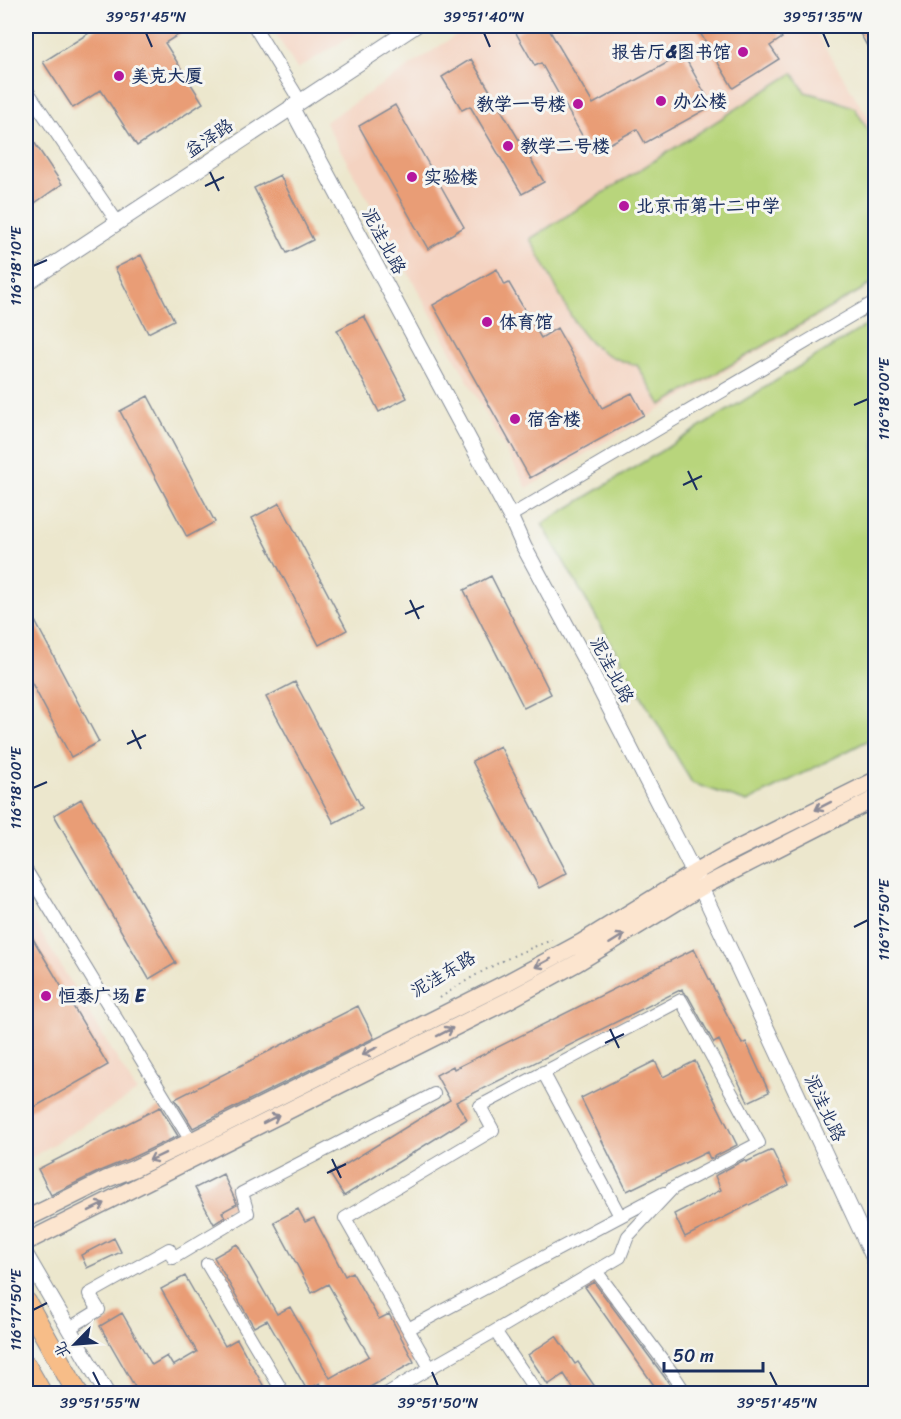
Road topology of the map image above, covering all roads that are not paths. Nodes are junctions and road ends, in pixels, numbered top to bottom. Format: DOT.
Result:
graph roads {
  1 [pos="254,26"];
  2 [pos="415,26"];
  3 [pos="26,89"];
  4 [pos="295,104"];
  5 [pos="118,223"];
  6 [pos="26,283"];
  7 [pos="876,302"];
  8 [pos="510,516"];
  9 [pos="876,780"];
  10 [pos="876,798"];
  11 [pos="26,870"];
  12 [pos="697,880"];
  13 [pos="543,1072"];
  14 [pos="434,1094"];
  15 [pos="191,1141"];
  16 [pos="133,1169"];
  17 [pos="673,1188"];
  18 [pos="620,1216"];
  19 [pos="26,1219"];
  20 [pos="58,1226"];
  21 [pos="26,1242"];
  22 [pos="26,1256"];
  23 [pos="876,1263"];
  24 [pos="207,1264"];
  25 [pos="596,1271"];
  26 [pos="26,1302"];
  27 [pos="68,1329"];
  28 [pos="408,1329"];
  29 [pos="495,1330"];
  30 [pos="26,1366"];
  31 [pos="430,1368"];
  32 [pos="78,1392"];
  33 [pos="42,1394"];
  34 [pos="107,1394"];
  35 [pos="284,1394"];
  36 [pos="386,1394"];
  37 [pos="538,1394"];
  38 [pos="686,1394"];
  1 -- 4 [label="street"];
  2 -- 4 [label="street, 益泽路"];
  3 -- 5 [label="street"];
  4 -- 5 [label="street, 益泽路"];
  4 -- 8 [label="street, 泥洼北路"];
  5 -- 6 [label="street, 益泽路"];
  7 -- 8 [label="street"];
  8 -- 12 [label="street, 泥洼北路"];
  9 -- 12 [label="main road, 泥洼东路, one-way"];
  10 -- 12 [label="main road, 泥洼东路"];
  11 -- 15 [label="street"];
  12 -- 15 [label="main road, 泥洼东路, one-way"];
  20 -- 12 [label="main road, 泥洼东路, one-way"];
  12 -- 23 [label="street, 泥洼北路"];
  13 -- 17 [label="street"];
  13 -- 18 [label="street"];
  13 -- 28 [label="street"];
  14 -- 27 [label="street"];
  15 -- 16 [label="main road, 泥洼东路, one-way"];
  16 -- 19 [label="main road, 泥洼东路"];
  16 -- 20 [label="main road"];
  17 -- 18 [label="street"];
  17 -- 25 [label="street"];
  18 -- 28 [label="street"];
  20 -- 21 [label="main road, 泥洼东路"];
  22 -- 27 [label="street"];
  24 -- 35 [label="street"];
  25 -- 29 [label="street"];
  25 -- 38 [label="street"];
  26 -- 32 [label="highway"];
  27 -- 34 [label="street"];
  28 -- 31 [label="street"];
  29 -- 31 [label="street"];
  29 -- 37 [label="street"];
  30 -- 33 [label="highway"];
  31 -- 36 [label="street"];
}
